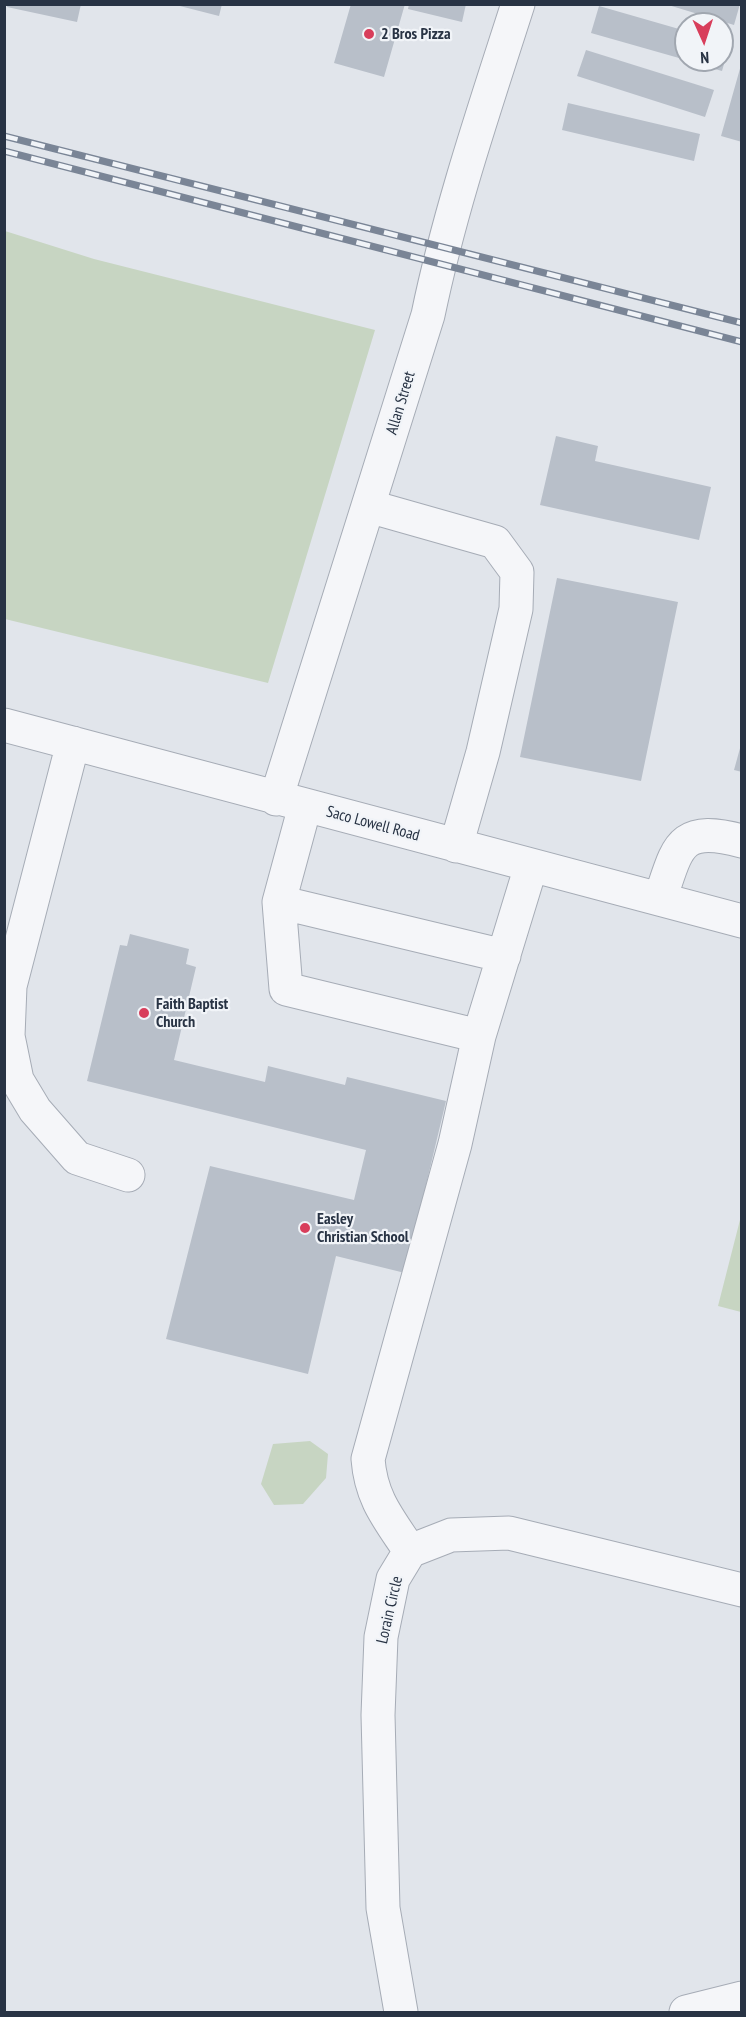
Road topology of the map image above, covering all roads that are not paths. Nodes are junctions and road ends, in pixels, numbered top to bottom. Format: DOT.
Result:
graph roads {
  1 [pos="518,4"];
  2 [pos="369,506"];
  3 [pos="4,724"];
  4 [pos="73,743"];
  5 [pos="290,802"];
  6 [pos="741,841"];
  7 [pos="456,846"];
  8 [pos="531,866"];
  9 [pos="660,899"];
  10 [pos="279,902"];
  11 [pos="741,921"];
  12 [pos="504,956"];
  13 [pos="479,1036"];
  14 [pos="128,1175"];
  15 [pos="410,1551"];
  16 [pos="741,1590"];
  17 [pos="741,1998"];
  18 [pos="401,2013"];
  19 [pos="686,2013"];
  1 -- 2 [label="street, Allan Street"];
  2 -- 5 [label="street, Allan Street"];
  2 -- 7 [label="street"];
  3 -- 4 [label="street, Saco Lowell Road"];
  4 -- 5 [label="street, Saco Lowell Road"];
  4 -- 14 [label="street"];
  5 -- 7 [label="street, Saco Lowell Road"];
  5 -- 10 [label="street, Allan Street"];
  6 -- 9 [label="street"];
  7 -- 8 [label="street, Saco Lowell Road"];
  8 -- 9 [label="street, Saco Lowell Road"];
  8 -- 12 [label="street"];
  9 -- 11 [label="street, Saco Lowell Road"];
  10 -- 12 [label="street"];
  10 -- 13 [label="street, Allan Street"];
  12 -- 13 [label="street"];
  13 -- 15 [label="street"];
  15 -- 16 [label="street"];
  15 -- 18 [label="street, Lorain Circle"];
  17 -- 19 [label="street"];
}
